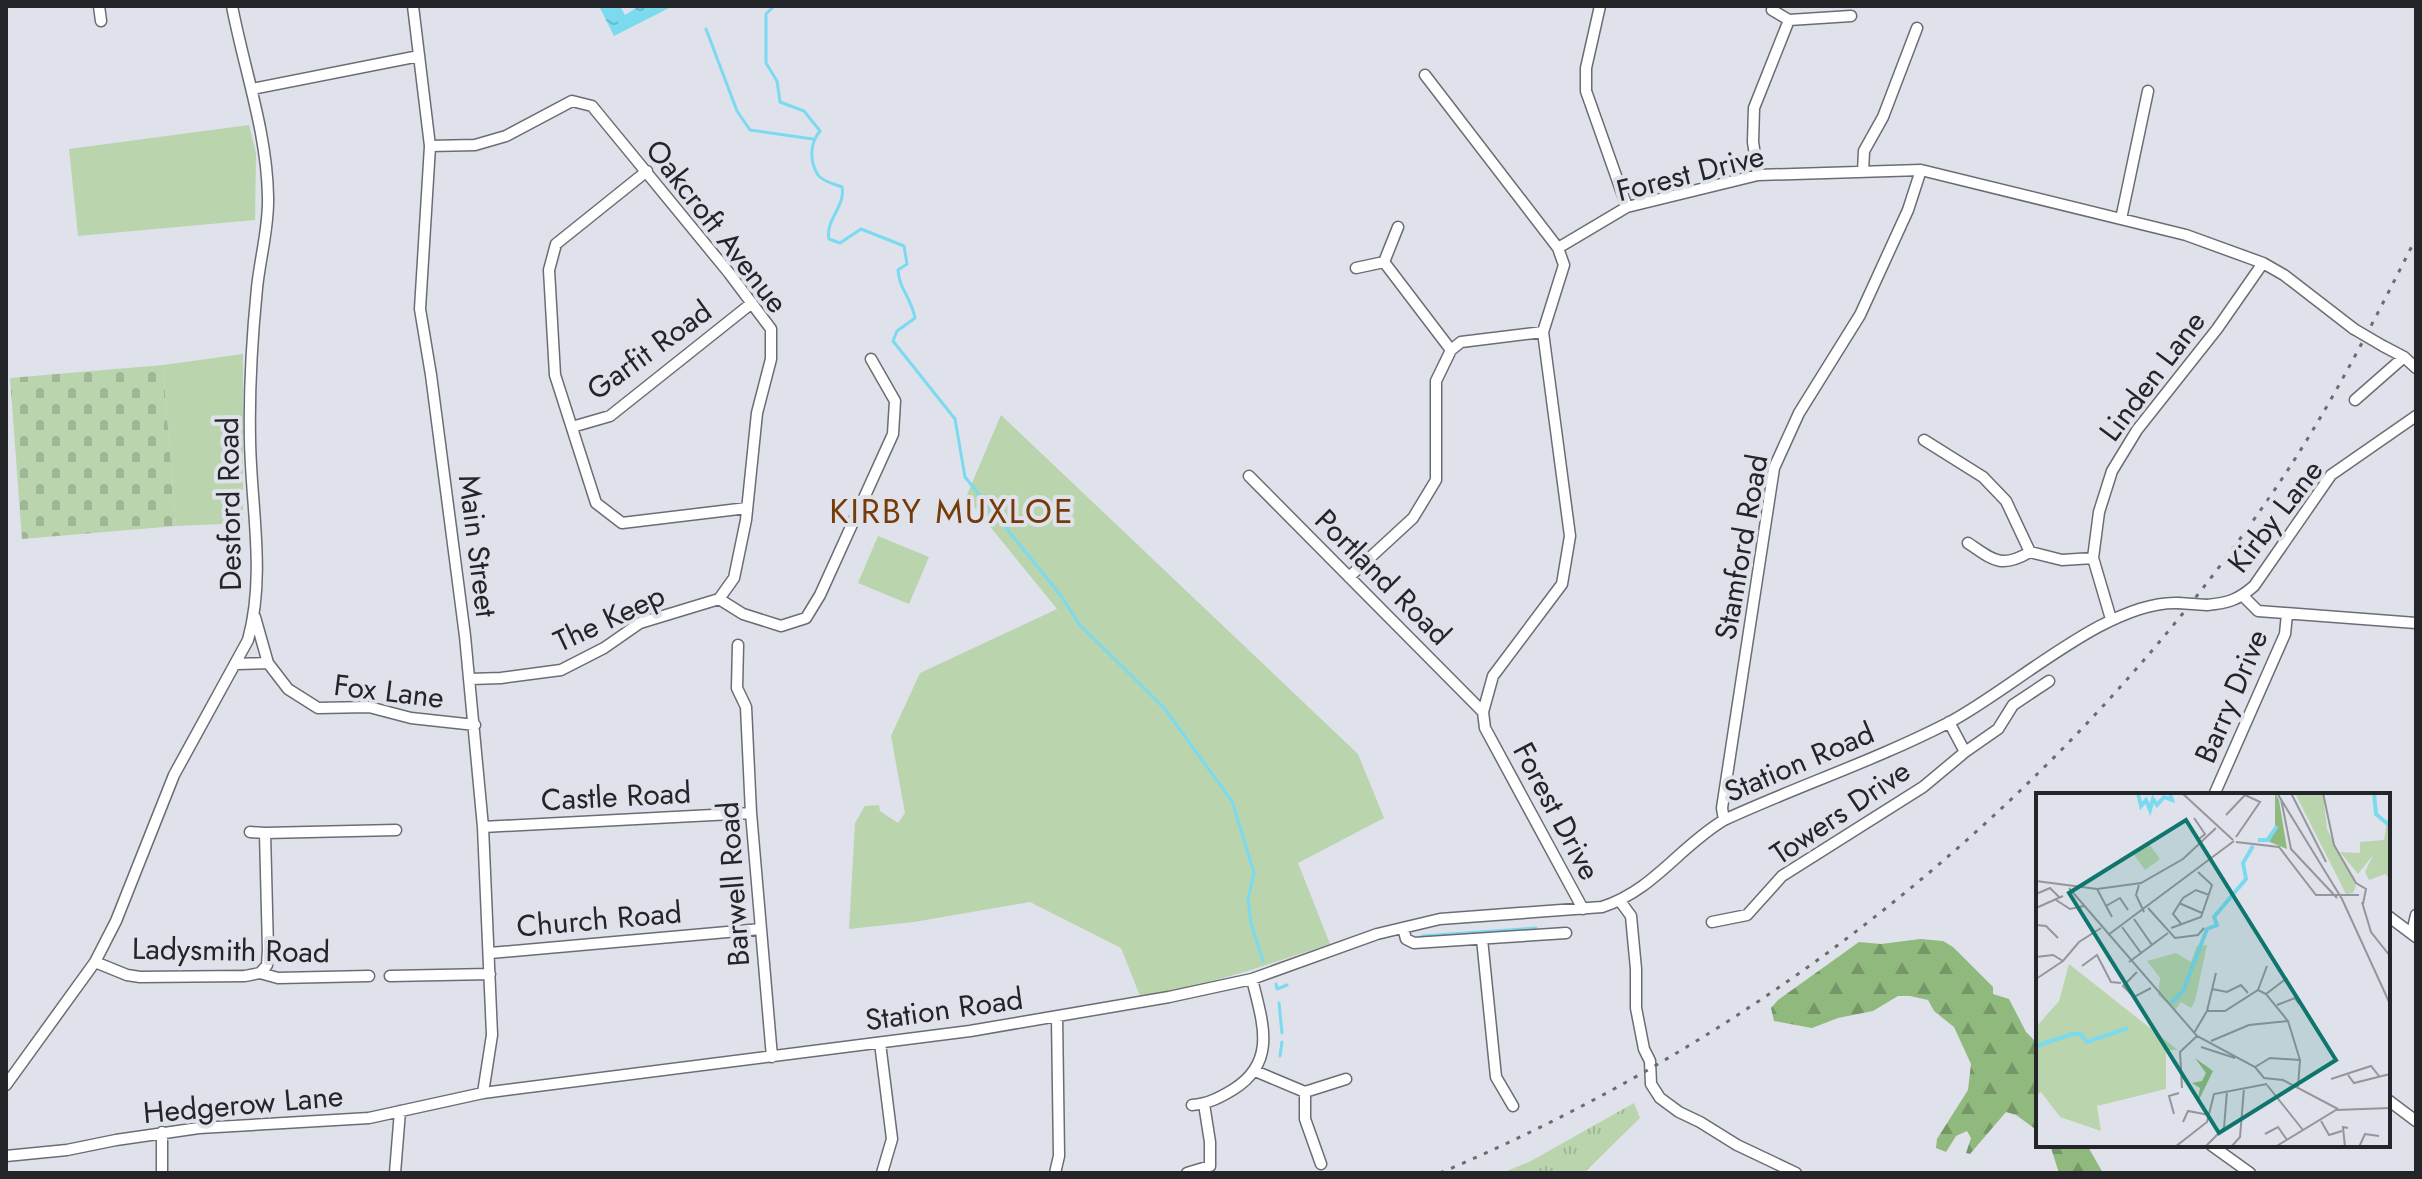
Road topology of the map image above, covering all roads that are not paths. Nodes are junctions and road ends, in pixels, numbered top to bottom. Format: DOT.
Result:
graph roads {
  1 [pos="101,6"];
  2 [pos="232,6"];
  3 [pos="413,6"];
  4 [pos="1600,6"];
  5 [pos="1772,10"];
  6 [pos="1851,16"];
  7 [pos="1789,20"];
  8 [pos="101,21"];
  9 [pos="1917,28"];
  10 [pos="419,56"];
  11 [pos="1425,75"];
  12 [pos="252,89"];
  13 [pos="2148,91"];
  14 [pos="430,146"];
  15 [pos="1921,170"];
  16 [pos="647,171"];
  17 [pos="1863,172"];
  18 [pos="1758,175"];
  19 [pos="1627,207"];
  20 [pos="2121,219"];
  21 [pos="1398,227"];
  22 [pos="1558,248"];
  23 [pos="1384,262"];
  24 [pos="2263,263"];
  25 [pos="1356,268"];
  26 [pos="752,303"];
  27 [pos="1543,332"];
  28 [pos="1451,350"];
  29 [pos="2404,357"];
  30 [pos="871,359"];
  31 [pos="2416,368"];
  32 [pos="2355,400"];
  33 [pos="2416,416"];
  34 [pos="572,427"];
  35 [pos="1924,440"];
  36 [pos="1249,476"];
  37 [pos="747,508"];
  38 [pos="1968,543"];
  39 [pos="2030,552"];
  40 [pos="2093,558"];
  41 [pos="1349,577"];
  42 [pos="2243,596"];
  43 [pos="719,599"];
  44 [pos="2207,605"];
  45 [pos="2287,614"];
  46 [pos="255,616"];
  47 [pos="2111,619"];
  48 [pos="2416,623"];
  49 [pos="738,645"];
  50 [pos="268,663"];
  51 [pos="236,664"];
  52 [pos="470,679"];
  53 [pos="2049,681"];
  54 [pos="1483,712"];
  55 [pos="1949,722"];
  56 [pos="475,725"];
  57 [pos="1965,752"];
  58 [pos="2216,793"];
  59 [pos="751,813"];
  60 [pos="1724,820"];
  61 [pos="483,827"];
  62 [pos="396,830"];
  63 [pos="250,832"];
  64 [pos="265,833"];
  65 [pos="1620,901"];
  66 [pos="1583,909"];
  67 [pos="2416,915"];
  68 [pos="2390,917"];
  69 [pos="1712,922"];
  70 [pos="1403,928"];
  71 [pos="761,929"];
  72 [pos="1566,933"];
  73 [pos="2414,935"];
  74 [pos="1482,939"];
  75 [pos="490,953"];
  76 [pos="95,962"];
  77 [pos="260,973"];
  78 [pos="490,974"];
  79 [pos="369,976"];
  80 [pos="390,976"];
  81 [pos="1252,979"];
  82 [pos="1057,1017"];
  83 [pos="880,1043"];
  84 [pos="772,1057"];
  85 [pos="1255,1071"];
  86 [pos="1346,1079"];
  87 [pos="6,1085"];
  88 [pos="1305,1092"];
  89 [pos="483,1093"];
  90 [pos="2390,1102"];
  91 [pos="1204,1104"];
  92 [pos="1192,1105"];
  93 [pos="1513,1106"];
  94 [pos="400,1111"];
  95 [pos="2416,1121"];
  96 [pos="162,1132"];
  97 [pos="2214,1147"];
  98 [pos="6,1156"];
  99 [pos="1321,1164"];
  100 [pos="2248,1172"];
  101 [pos="162,1173"];
  102 [pos="395,1173"];
  103 [pos="882,1173"];
  104 [pos="1055,1173"];
  105 [pos="1187,1173"];
  106 [pos="1796,1173"];
  1 -- 8 [label="street"];
  2 -- 12 [label="street, Desford Road"];
  3 -- 10 [label="street, Main Street"];
  4 -- 19 [label="street"];
  5 -- 7 [label="street"];
  6 -- 7 [label="street"];
  7 -- 18 [label="street"];
  9 -- 17 [label="street"];
  10 -- 12 [label="street"];
  10 -- 14 [label="street, Main Street"];
  11 -- 22 [label="street"];
  12 -- 46 [label="street, Desford Road"];
  13 -- 20 [label="street"];
  14 -- 16 [label="street, Oakcroft Avenue"];
  14 -- 52 [label="street, Main Street"];
  15 -- 17 [label="street, Forest Drive"];
  15 -- 20 [label="street, Forest Drive"];
  15 -- 60 [label="street, Stamford Road"];
  16 -- 26 [label="street, Oakcroft Avenue"];
  16 -- 34 [label="street"];
  17 -- 18 [label="street, Forest Drive"];
  18 -- 19 [label="street, Forest Drive"];
  19 -- 22 [label="street, Forest Drive"];
  20 -- 24 [label="street, Forest Drive"];
  21 -- 23 [label="street"];
  22 -- 27 [label="street"];
  23 -- 25 [label="street"];
  23 -- 28 [label="street"];
  24 -- 29 [label="street, Forest Drive, bridge"];
  24 -- 40 [label="street, Linden Lane"];
  26 -- 34 [label="street, Garfit Road"];
  26 -- 37 [label="street, Oakcroft Avenue"];
  27 -- 28 [label="street"];
  27 -- 54 [label="street"];
  28 -- 41 [label="street"];
  29 -- 31 [label="street, Forest Drive"];
  29 -- 32 [label="street"];
  30 -- 43 [label="street"];
  33 -- 42 [label="street, Kirby Lane"];
  34 -- 37 [label="street"];
  35 -- 39 [label="street"];
  36 -- 41 [label="street, Portland Road"];
  37 -- 43 [label="street, Oakcroft Avenue"];
  38 -- 39 [label="street"];
  39 -- 40 [label="street"];
  40 -- 47 [label="street, Linden Lane"];
  41 -- 54 [label="street, Portland Road"];
  42 -- 44 [label="street, Kirby Lane"];
  42 -- 45 [label="street"];
  43 -- 52 [label="street, The Keep"];
  44 -- 47 [label="street, Station Road, bridge"];
  45 -- 48 [label="street"];
  45 -- 58 [label="street, Barry Drive"];
  46 -- 50 [label="street, Fox Lane"];
  46 -- 51 [label="street, Desford Road"];
  47 -- 55 [label="street, Station Road"];
  49 -- 59 [label="street, Barwell Road"];
  50 -- 51 [label="street"];
  50 -- 56 [label="street, Fox Lane"];
  51 -- 76 [label="street, Desford Road"];
  52 -- 56 [label="street, Main Street"];
  53 -- 57 [label="street, Towers Drive"];
  54 -- 66 [label="street, Forest Drive"];
  55 -- 57 [label="street"];
  55 -- 60 [label="street, Station Road"];
  56 -- 61 [label="street, Main Street"];
  57 -- 69 [label="street, Towers Drive"];
  59 -- 61 [label="street, Castle Road"];
  59 -- 71 [label="street, Barwell Road"];
  60 -- 65 [label="street, Station Road"];
  61 -- 75 [label="street, Main Street"];
  62 -- 64 [label="street"];
  63 -- 64 [label="street"];
  64 -- 77 [label="street"];
  65 -- 66 [label="street, Station Road"];
  65 -- 106 [label="street"];
  66 -- 70 [label="street, Station Road"];
  67 -- 73 [label="street"];
  68 -- 73 [label="street"];
  70 -- 74 [label="street"];
  70 -- 81 [label="street, Station Road"];
  71 -- 75 [label="street, Church Road"];
  71 -- 84 [label="street, Barwell Road"];
  72 -- 74 [label="street"];
  74 -- 93 [label="street"];
  75 -- 78 [label="street, Main Street"];
  76 -- 77 [label="street, Ladysmith Road"];
  76 -- 87 [label="street, Desford Road"];
  77 -- 79 [label="street, Ladysmith Road"];
  78 -- 80 [label="street"];
  78 -- 89 [label="street, Main Street"];
  81 -- 82 [label="street, Station Road"];
  81 -- 85 [label="street"];
  82 -- 83 [label="street, Station Road"];
  82 -- 104 [label="street"];
  83 -- 84 [label="street, Station Road"];
  83 -- 103 [label="street"];
  84 -- 89 [label="street, Station Road"];
  85 -- 88 [label="street"];
  85 -- 91 [label="street"];
  86 -- 88 [label="street"];
  88 -- 99 [label="street"];
  89 -- 94 [label="street, Hedgerow Lane"];
  90 -- 95 [label="street"];
  91 -- 92 [label="street"];
  91 -- 105 [label="street"];
  94 -- 96 [label="street, Hedgerow Lane"];
  94 -- 102 [label="street"];
  96 -- 98 [label="street, Hedgerow Lane"];
  96 -- 101 [label="street"];
  97 -- 100 [label="street"];
}
